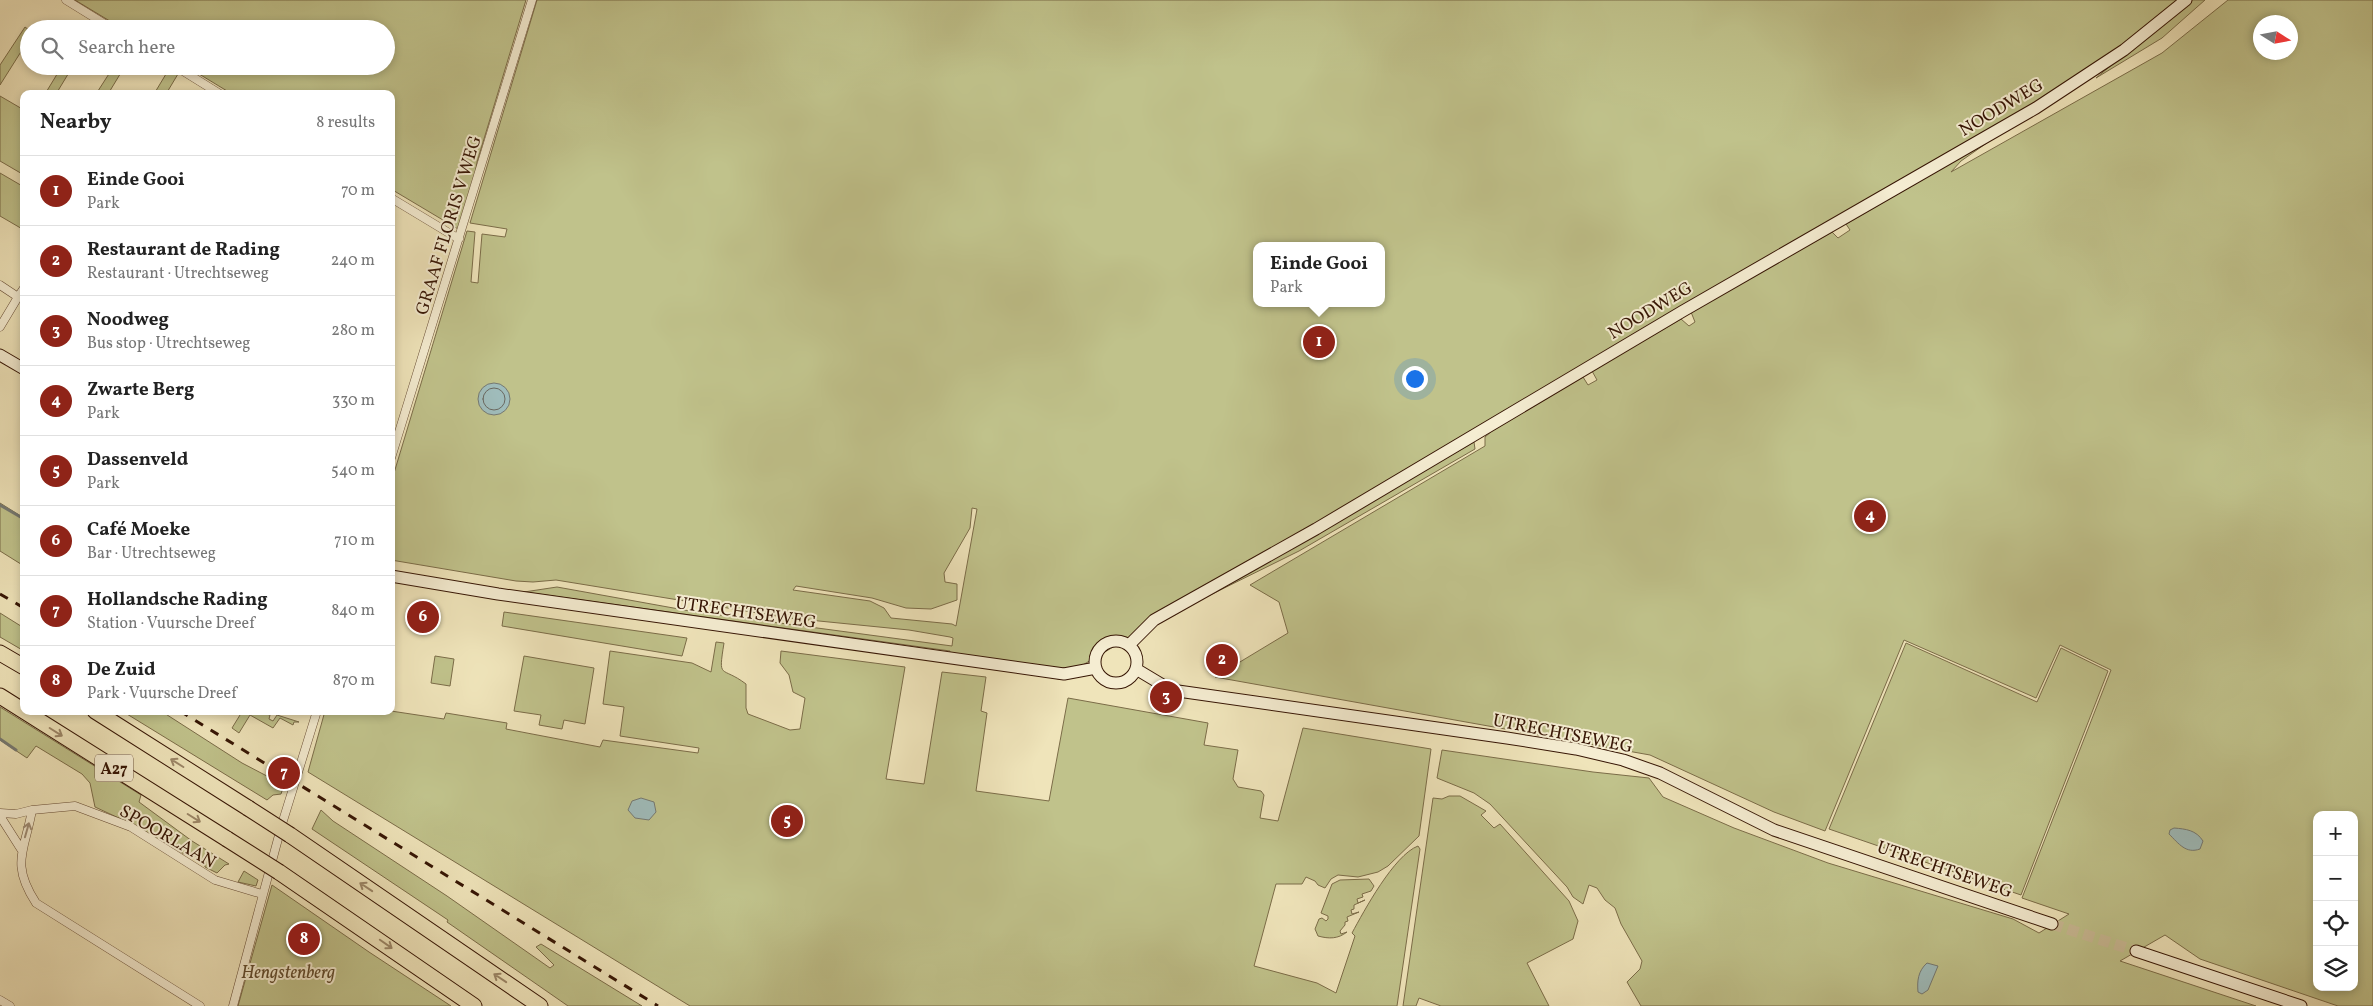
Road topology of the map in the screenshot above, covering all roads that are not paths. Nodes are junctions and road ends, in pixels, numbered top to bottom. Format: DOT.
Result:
graph roads {
  1 [pos="66,0"];
  2 [pos="532,0"];
  3 [pos="2186,0"];
  4 [pos="98,20"];
  5 [pos="189,75"];
  6 [pos="214,90"];
  7 [pos="395,200"];
  8 [pos="460,239"];
  9 [pos="0,285"];
  10 [pos="20,293"];
  11 [pos="18,296"];
  12 [pos="0,327"];
  13 [pos="0,355"];
  14 [pos="20,367"];
  15 [pos="395,445"];
  16 [pos="395,577"];
  17 [pos="1129,645"];
  18 [pos="0,652"];
  19 [pos="20,664"];
  20 [pos="1096,668"];
  21 [pos="1136,670"];
  22 [pos="0,696"];
  23 [pos="20,709"];
  24 [pos="30,715"];
  25 [pos="101,715"];
  26 [pos="316,715"];
  27 [pos="32,810"];
  28 [pos="0,815"];
  29 [pos="21,849"];
  30 [pos="262,894"];
  31 [pos="2052,924"];
  32 [pos="2136,951"];
  33 [pos="0,1000"];
  34 [pos="10,1006"];
  35 [pos="200,1006"];
  36 [pos="233,1006"];
  37 [pos="474,1006"];
  38 [pos="540,1006"];
  39 [pos="2301,1006"];
  1 -- 4 [label="street"];
  2 -- 8 [label="street, GRAAF FLORIS V WEG"];
  3 -- 17 [label="main road, NOODWEG"];
  5 -- 6 [label="street"];
  7 -- 8 [label="street"];
  8 -- 15 [label="street, GRAAF FLORIS V WEG"];
  9 -- 11 [label="street"];
  10 -- 11 [label="street"];
  11 -- 12 [label="street"];
  13 -- 14 [label="main road"];
  16 -- 20 [label="main road, UTRECHTSEWEG"];
  17 -- 20 [label="main road"];
  17 -- 21 [label="main road"];
  18 -- 19 [label="highway"];
  20 -- 21 [label="main road"];
  21 -- 31 [label="main road, UTRECHTSEWEG"];
  22 -- 23 [label="highway, A27, one-way, bridge"];
  24 -- 37 [label="highway, A27, one-way, bridge"];
  38 -- 25 [label="highway, A27, one-way, bridge"];
  26 -- 30 [label="street"];
  27 -- 28 [label="street, SPOORLAAN"];
  29 -- 27 [label="street, one-way"];
  27 -- 30 [label="street, SPOORLAAN"];
  28 -- 29 [label="street"];
  29 -- 35 [label="street"];
  30 -- 36 [label="street"];
  32 -- 39 [label="main road"];
  33 -- 34 [label="street"];
}
